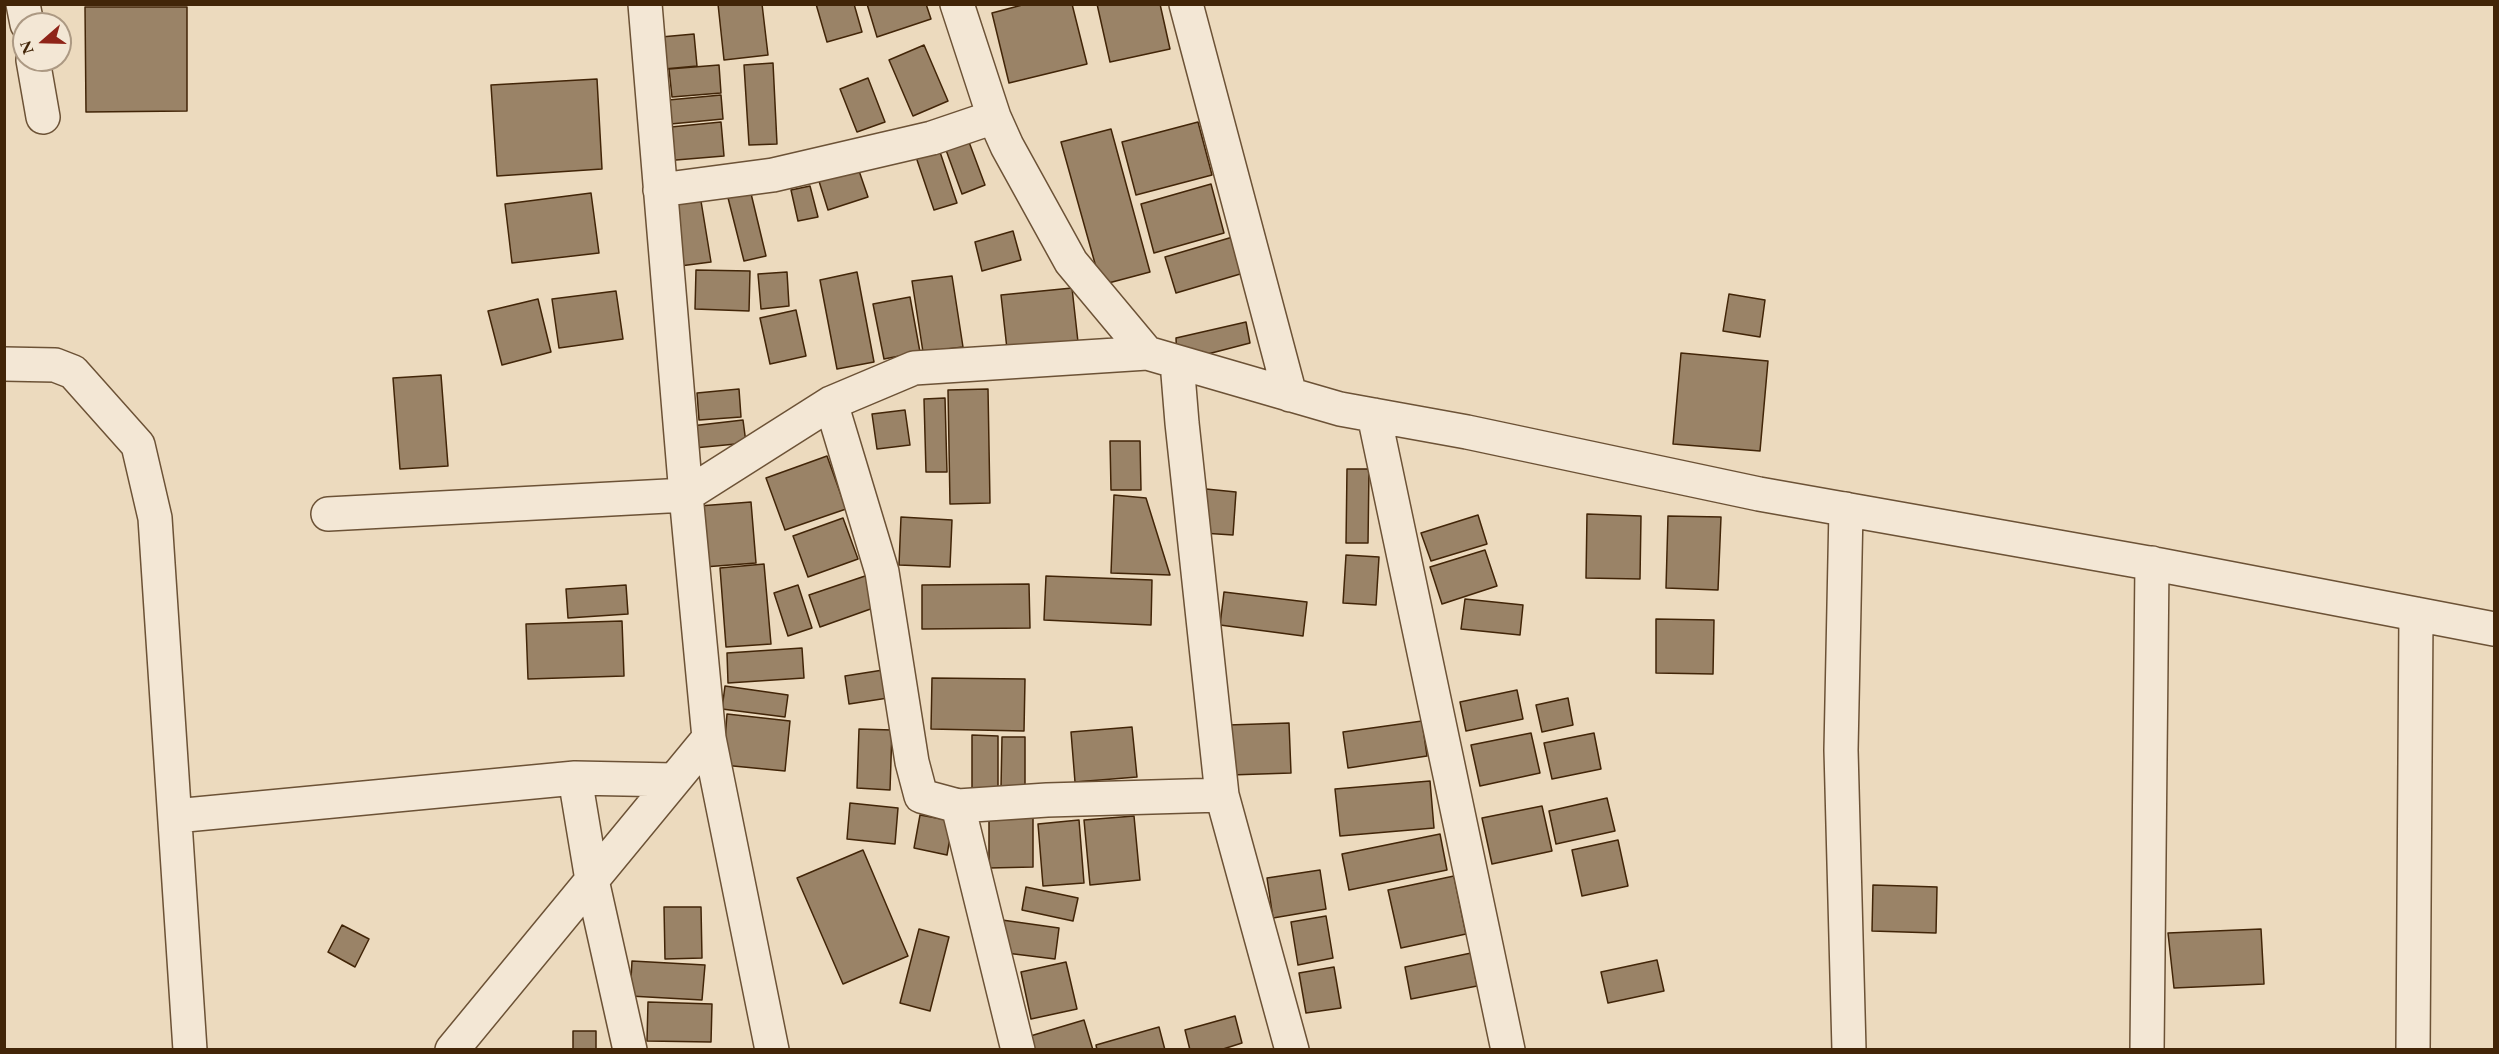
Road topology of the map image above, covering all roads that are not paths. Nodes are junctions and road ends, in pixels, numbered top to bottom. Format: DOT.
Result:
graph roads {
  1 [pos="645,4"];
  2 [pos="957,4"];
  3 [pos="1186,4"];
  4 [pos="35,72"];
  5 [pos="43,117"];
  6 [pos="994,117"];
  7 [pos="660,190"];
  8 [pos="1162,357"];
  9 [pos="4,364"];
  10 [pos="1290,395"];
  11 [pos="831,403"];
  12 [pos="1374,416"];
  13 [pos="686,495"];
  14 [pos="1846,509"];
  15 [pos="328,514"];
  16 [pos="2152,564"];
  17 [pos="2416,614"];
  18 [pos="2494,629"];
  19 [pos="709,738"];
  20 [pos="575,778"];
  21 [pos="674,780"];
  22 [pos="1222,795"];
  23 [pos="958,806"];
  24 [pos="175,816"];
  25 [pos="592,880"];
  26 [pos="190,1050"];
  27 [pos="452,1050"];
  28 [pos="630,1050"];
  29 [pos="772,1050"];
  30 [pos="1018,1050"];
  31 [pos="1292,1050"];
  32 [pos="1508,1050"];
  33 [pos="1849,1050"];
  34 [pos="2147,1050"];
  35 [pos="2414,1050"];
  1 -- 7 [label="street"];
  2 -- 6 [label="street"];
  3 -- 10 [label="street"];
  4 -- 5 [label="street"];
  6 -- 7 [label="street"];
  6 -- 8 [label="street"];
  7 -- 13 [label="street"];
  8 -- 10 [label="street"];
  8 -- 11 [label="street"];
  8 -- 22 [label="street"];
  9 -- 24 [label="street"];
  10 -- 12 [label="street"];
  11 -- 13 [label="street"];
  11 -- 23 [label="street"];
  12 -- 14 [label="street"];
  12 -- 32 [label="street"];
  13 -- 15 [label="street"];
  13 -- 19 [label="street"];
  14 -- 16 [label="street"];
  14 -- 33 [label="street"];
  16 -- 17 [label="street"];
  16 -- 34 [label="street"];
  17 -- 18 [label="street"];
  17 -- 35 [label="street"];
  19 -- 21 [label="street"];
  19 -- 29 [label="street"];
  20 -- 21 [label="street"];
  20 -- 24 [label="street"];
  20 -- 25 [label="street"];
  21 -- 25 [label="street"];
  22 -- 23 [label="street"];
  22 -- 31 [label="street"];
  23 -- 30 [label="street"];
  24 -- 26 [label="street"];
  25 -- 27 [label="street"];
  25 -- 28 [label="street"];
}
